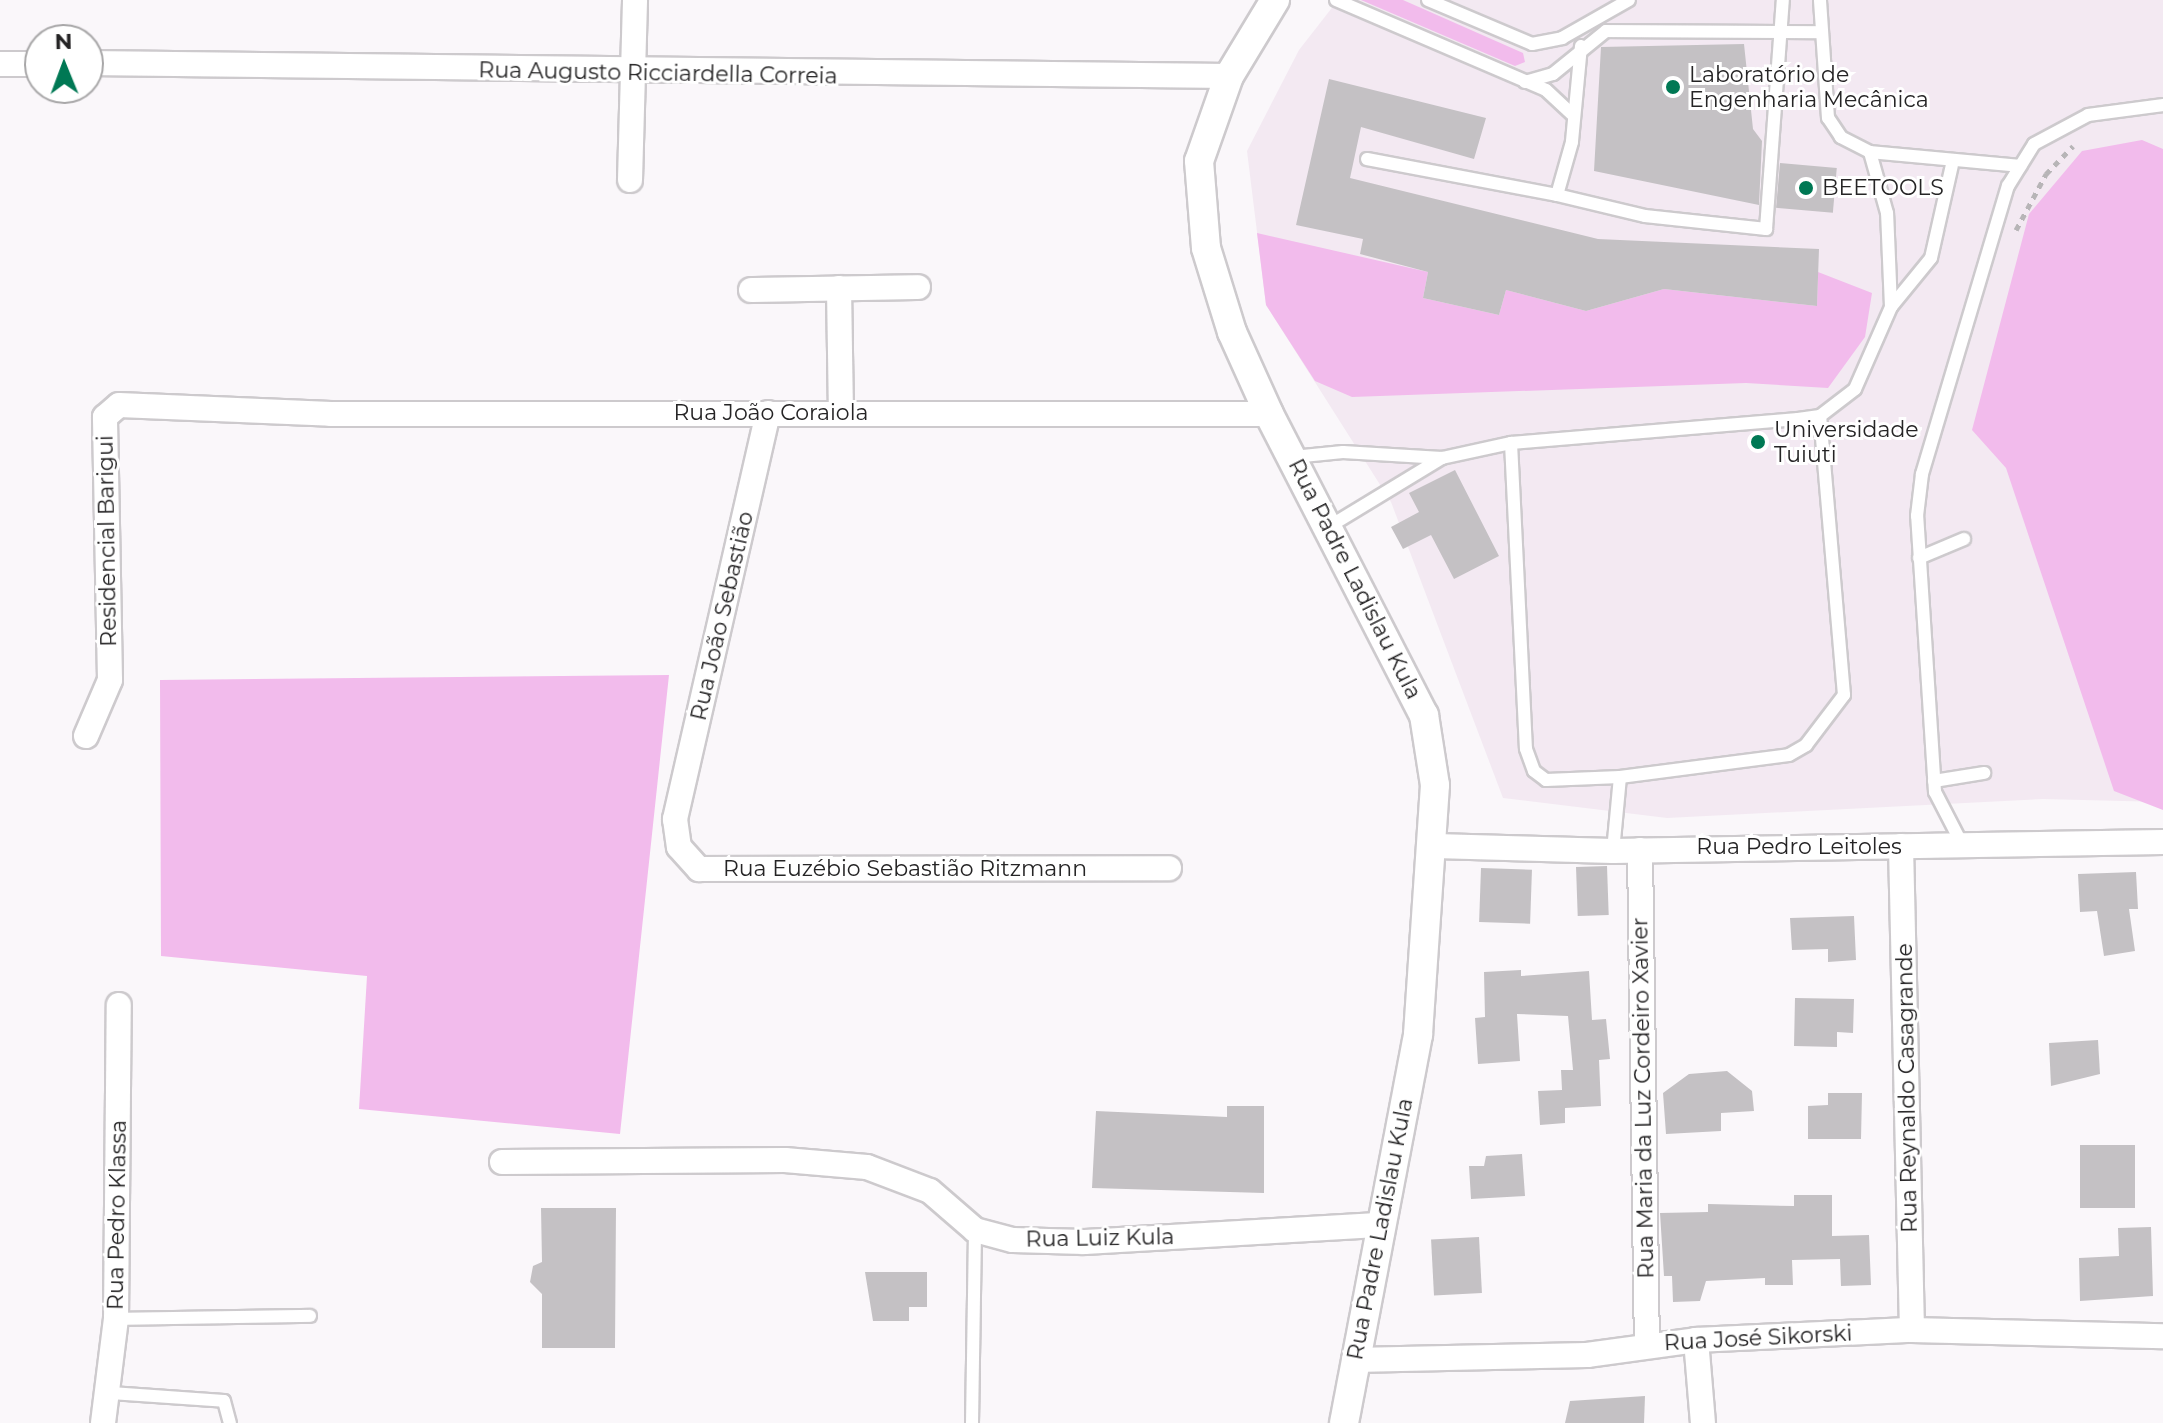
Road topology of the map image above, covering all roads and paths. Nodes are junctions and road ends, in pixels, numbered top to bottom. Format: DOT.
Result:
graph roads {
  1 [pos="635,0"];
  2 [pos="1275,0"];
  3 [pos="1336,0"];
  4 [pos="1428,0"];
  5 [pos="1629,0"];
  6 [pos="1783,0"];
  7 [pos="1820,0"];
  8 [pos="1783,32"];
  9 [pos="1821,32"];
  10 [pos="1581,46"];
  11 [pos="104,63"];
  12 [pos="0,64"];
  13 [pos="24,64"];
  14 [pos="631,74"];
  15 [pos="1229,76"];
  16 [pos="1525,82"];
  17 [pos="2163,105"];
  18 [pos="1572,114"];
  19 [pos="2088,137"];
  20 [pos="1870,152"];
  21 [pos="1367,159"];
  22 [pos="1952,165"];
  23 [pos="2020,166"];
  24 [pos="630,180"];
  25 [pos="1557,195"];
  26 [pos="2011,239"];
  27 [pos="918,287"];
  28 [pos="839,288"];
  29 [pos="751,290"];
  30 [pos="1891,307"];
  31 [pos="273,411"];
  32 [pos="768,413"];
  33 [pos="841,413"];
  34 [pos="1269,414"];
  35 [pos="1820,416"];
  36 [pos="1511,443"];
  37 [pos="1292,457"];
  38 [pos="1442,458"];
  39 [pos="1330,526"];
  40 [pos="1964,539"];
  41 [pos="1919,558"];
  42 [pos="86,736"];
  43 [pos="1984,773"];
  44 [pos="1620,777"];
  45 [pos="1934,781"];
  46 [pos="675,819"];
  47 [pos="2163,842"];
  48 [pos="1435,846"];
  49 [pos="1901,846"];
  50 [pos="1963,846"];
  51 [pos="1640,850"];
  52 [pos="1613,851"];
  53 [pos="1169,868"];
  54 [pos="119,1005"];
  55 [pos="502,1162"];
  56 [pos="1383,1225"];
  57 [pos="975,1230"];
  58 [pos="310,1316"];
  59 [pos="116,1319"];
  60 [pos="1912,1330"];
  61 [pos="2163,1336"];
  62 [pos="1696,1340"];
  63 [pos="1647,1345"];
  64 [pos="1354,1360"];
  65 [pos="111,1393"];
  66 [pos="103,1423"];
  67 [pos="230,1423"];
  68 [pos="972,1423"];
  69 [pos="1344,1423"];
  70 [pos="1703,1423"];
  1 -- 14 [label="street"];
  2 -- 15 [label="street, Rua Padre Ladislau Kula"];
  3 -- 16 [label="lane"];
  4 -- 5 [label="lane"];
  6 -- 8 [label="lane"];
  7 -- 9 [label="lane"];
  8 -- 9 [label="lane"];
  8 -- 10 [label="lane"];
  8 -- 25 [label="lane"];
  9 -- 20 [label="lane"];
  10 -- 16 [label="lane"];
  10 -- 18 [label="lane"];
  11 -- 14 [label="street, Rua Augusto Ricciardella Correia"];
  12 -- 13 [label="street"];
  14 -- 15 [label="street, Rua Augusto Ricciardella Correia"];
  14 -- 24 [label="street"];
  15 -- 34 [label="street, Rua Padre Ladislau Kula"];
  16 -- 18 [label="lane"];
  17 -- 23 [label="lane"];
  18 -- 25 [label="lane"];
  19 -- 26 [label="path"];
  20 -- 22 [label="lane"];
  20 -- 30 [label="lane"];
  21 -- 25 [label="lane"];
  22 -- 23 [label="lane"];
  22 -- 30 [label="lane"];
  23 -- 41 [label="lane"];
  27 -- 28 [label="street"];
  28 -- 29 [label="street"];
  28 -- 33 [label="street"];
  30 -- 35 [label="lane"];
  31 -- 32 [label="street, Rua João Coraiola"];
  31 -- 42 [label="street, Residencial Barigui"];
  32 -- 33 [label="street, Rua João Coraiola"];
  32 -- 46 [label="street, Rua João Sebastião"];
  33 -- 34 [label="street, Rua João Coraiola"];
  34 -- 37 [label="street, Rua Padre Ladislau Kula"];
  35 -- 36 [label="lane"];
  35 -- 44 [label="lane"];
  36 -- 38 [label="lane"];
  36 -- 44 [label="lane"];
  37 -- 38 [label="lane"];
  37 -- 39 [label="street, Rua Padre Ladislau Kula"];
  38 -- 39 [label="lane"];
  39 -- 48 [label="street, Rua Padre Ladislau Kula"];
  40 -- 41 [label="lane"];
  41 -- 45 [label="lane"];
  43 -- 45 [label="lane"];
  44 -- 52 [label="lane"];
  45 -- 50 [label="lane"];
  46 -- 53 [label="street, Rua Euzébio Sebastião Ritzmann"];
  47 -- 50 [label="street, Rua Pedro Leitoles"];
  48 -- 52 [label="street, Rua Pedro Leitoles"];
  48 -- 56 [label="street, Rua Padre Ladislau Kula"];
  49 -- 50 [label="street, Rua Pedro Leitoles"];
  49 -- 51 [label="street, Rua Pedro Leitoles"];
  49 -- 60 [label="street, Rua Reynaldo Casagrande"];
  51 -- 52 [label="street, Rua Pedro Leitoles"];
  51 -- 63 [label="street, Rua Maria da Luz Cordeiro Xavier"];
  54 -- 59 [label="street, Rua Pedro Klassa"];
  55 -- 57 [label="street, Rua Luiz Kula"];
  56 -- 57 [label="street, Rua Luiz Kula"];
  56 -- 64 [label="street, Rua Padre Ladislau Kula"];
  57 -- 68 [label="lane"];
  58 -- 59 [label="lane"];
  59 -- 65 [label="street, Rua Pedro Klassa"];
  60 -- 61 [label="street, Rua José Sikorski"];
  60 -- 62 [label="street, Rua José Sikorski"];
  62 -- 63 [label="street, Rua José Sikorski"];
  62 -- 70 [label="street"];
  63 -- 64 [label="street, Rua José Sikorski"];
  64 -- 69 [label="street, Rua Padre Ladislau Kula"];
  65 -- 66 [label="street, Rua Pedro Klassa"];
  65 -- 67 [label="lane"];
}
